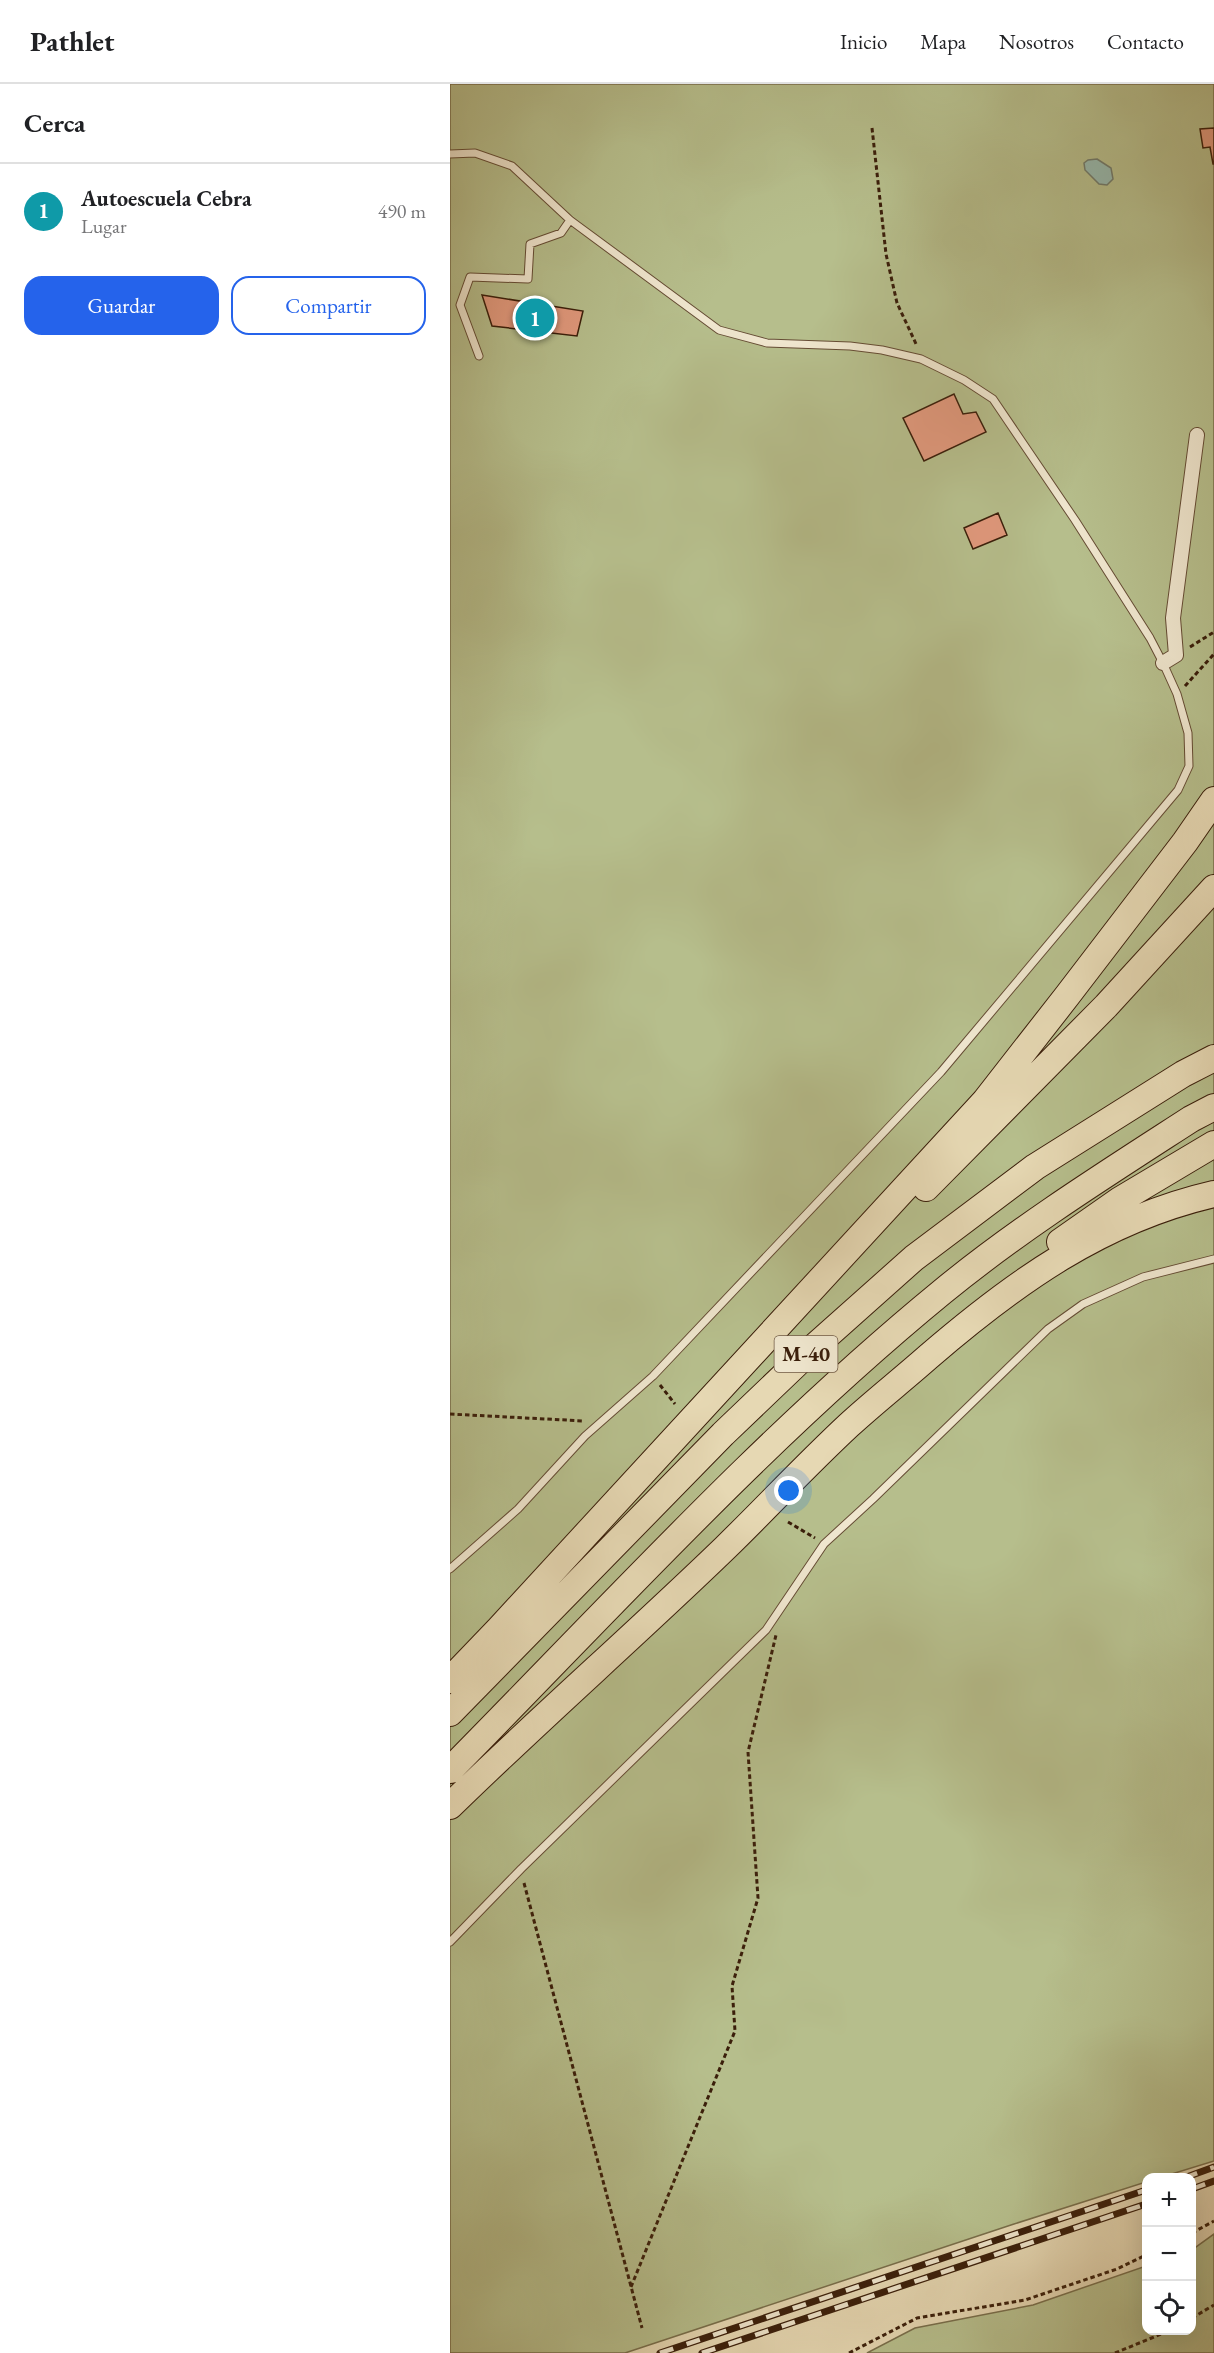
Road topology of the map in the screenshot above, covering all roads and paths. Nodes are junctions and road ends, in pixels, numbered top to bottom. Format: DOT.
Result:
graph roads {
  1 [pos="872,128"];
  2 [pos="450,154"];
  3 [pos="570,219"];
  4 [pos="480,356"];
  5 [pos="934,365"];
  6 [pos="1197,435"];
  7 [pos="1214,632"];
  8 [pos="1214,654"];
  9 [pos="1176,656"];
  10 [pos="1163,663"];
  11 [pos="1177,694"];
  12 [pos="1214,800"];
  13 [pos="1214,888"];
  14 [pos="1214,1058"];
  15 [pos="1214,1107"];
  16 [pos="1214,1144"];
  17 [pos="1214,1194"];
  18 [pos="1214,1259"];
  19 [pos="653,1376"];
  20 [pos="675,1404"];
  21 [pos="450,1414"];
  22 [pos="601,1422"];
  23 [pos="788,1522"];
  24 [pos="824,1544"];
  25 [pos="450,1569"];
  26 [pos="646,1620"];
  27 [pos="777,1635"];
  28 [pos="487,1642"];
  29 [pos="450,1680"];
  30 [pos="450,1713"];
  31 [pos="450,1770"];
  32 [pos="450,1806"];
  33 [pos="521,1869"];
  34 [pos="450,1942"];
  35 [pos="1214,2221"];
  36 [pos="1196,2230"];
  37 [pos="1142,2257"];
  38 [pos="631,2287"];
  39 [pos="1214,2305"];
  40 [pos="1196,2315"];
  41 [pos="642,2328"];
  42 [pos="1161,2335"];
  43 [pos="864,2348"];
  44 [pos="849,2353"];
  45 [pos="860,2353"];
  46 [pos="1114,2353"];
  1 -- 5 [label="path"];
  2 -- 3 [label="lane"];
  3 -- 4 [label="lane"];
  3 -- 5 [label="lane"];
  5 -- 10 [label="lane"];
  6 -- 9 [label="street"];
  7 -- 9 [label="path"];
  8 -- 11 [label="path"];
  9 -- 10 [label="street"];
  10 -- 11 [label="lane"];
  11 -- 19 [label="lane"];
  12 -- 28 [label="highway"];
  13 -- 28 [label="highway"];
  14 -- 30 [label="highway, M-40"];
  15 -- 31 [label="highway, M-40"];
  16 -- 26 [label="highway"];
  17 -- 26 [label="highway"];
  18 -- 24 [label="lane"];
  19 -- 20 [label="path"];
  19 -- 22 [label="lane"];
  21 -- 22 [label="path"];
  22 -- 25 [label="lane"];
  23 -- 24 [label="path"];
  24 -- 33 [label="lane"];
  26 -- 32 [label="highway"];
  27 -- 38 [label="path"];
  28 -- 29 [label="highway"];
  33 -- 34 [label="lane"];
  33 -- 38 [label="path"];
  35 -- 36 [label="path"];
  37 -- 43 [label="path"];
  38 -- 41 [label="path"];
  39 -- 40 [label="path"];
  42 -- 46 [label="path"];
  43 -- 44 [label="path"];
  43 -- 45 [label="path"];
}
